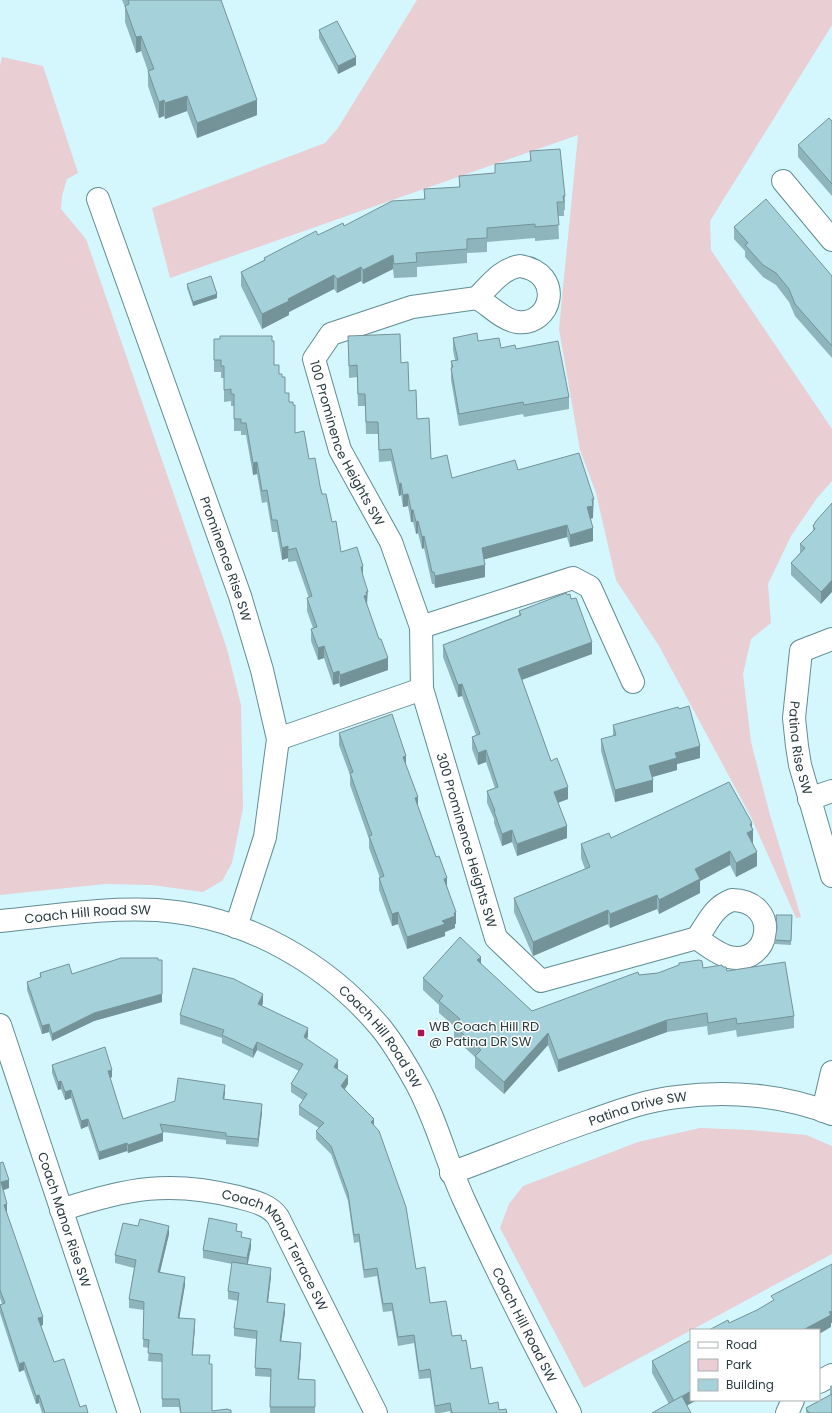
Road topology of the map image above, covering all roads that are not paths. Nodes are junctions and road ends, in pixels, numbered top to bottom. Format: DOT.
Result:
graph roads {
  1 [pos="783,181"];
  2 [pos="98,199"];
  3 [pos="832,240"];
  4 [pos="477,298"];
  5 [pos="421,627"];
  6 [pos="832,639"];
  7 [pos="633,682"];
  8 [pos="422,690"];
  9 [pos="278,739"];
  10 [pos="832,792"];
  11 [pos="809,799"];
  12 [pos="832,876"];
  13 [pos="0,921"];
  14 [pos="236,927"];
  15 [pos="697,938"];
  16 [pos="0,1026"];
  17 [pos="832,1072"];
  18 [pos="828,1113"];
  19 [pos="451,1173"];
  20 [pos="61,1210"];
  21 [pos="832,1375"];
  22 [pos="820,1381"];
  23 [pos="793,1401"];
  24 [pos="129,1413"];
  25 [pos="376,1413"];
  26 [pos="570,1413"];
  27 [pos="787,1413"];
  1 -- 3 [label="street"];
  2 -- 9 [label="street, Prominence Rise SW"];
  4 -- 5 [label="street, 100 Prominence Heights SW"];
  5 -- 7 [label="street"];
  5 -- 8 [label="street"];
  6 -- 11 [label="street, Patina Rise SW"];
  8 -- 9 [label="street"];
  8 -- 15 [label="street, 300 Prominence Heights SW"];
  9 -- 14 [label="street, Prominence Rise SW"];
  10 -- 11 [label="street"];
  11 -- 12 [label="street, Patina Rise SW"];
  13 -- 14 [label="street, Coach Hill Road SW"];
  14 -- 19 [label="street, Coach Hill Road SW"];
  16 -- 20 [label="street, Coach Manor Rise SW"];
  17 -- 18 [label="street"];
  18 -- 19 [label="street, Patina Drive SW"];
  19 -- 26 [label="street, Coach Hill Road SW"];
  20 -- 24 [label="street, Coach Manor Rise SW"];
  20 -- 25 [label="street, Coach Manor Terrace SW"];
  21 -- 22 [label="street"];
  23 -- 27 [label="street"];
}
